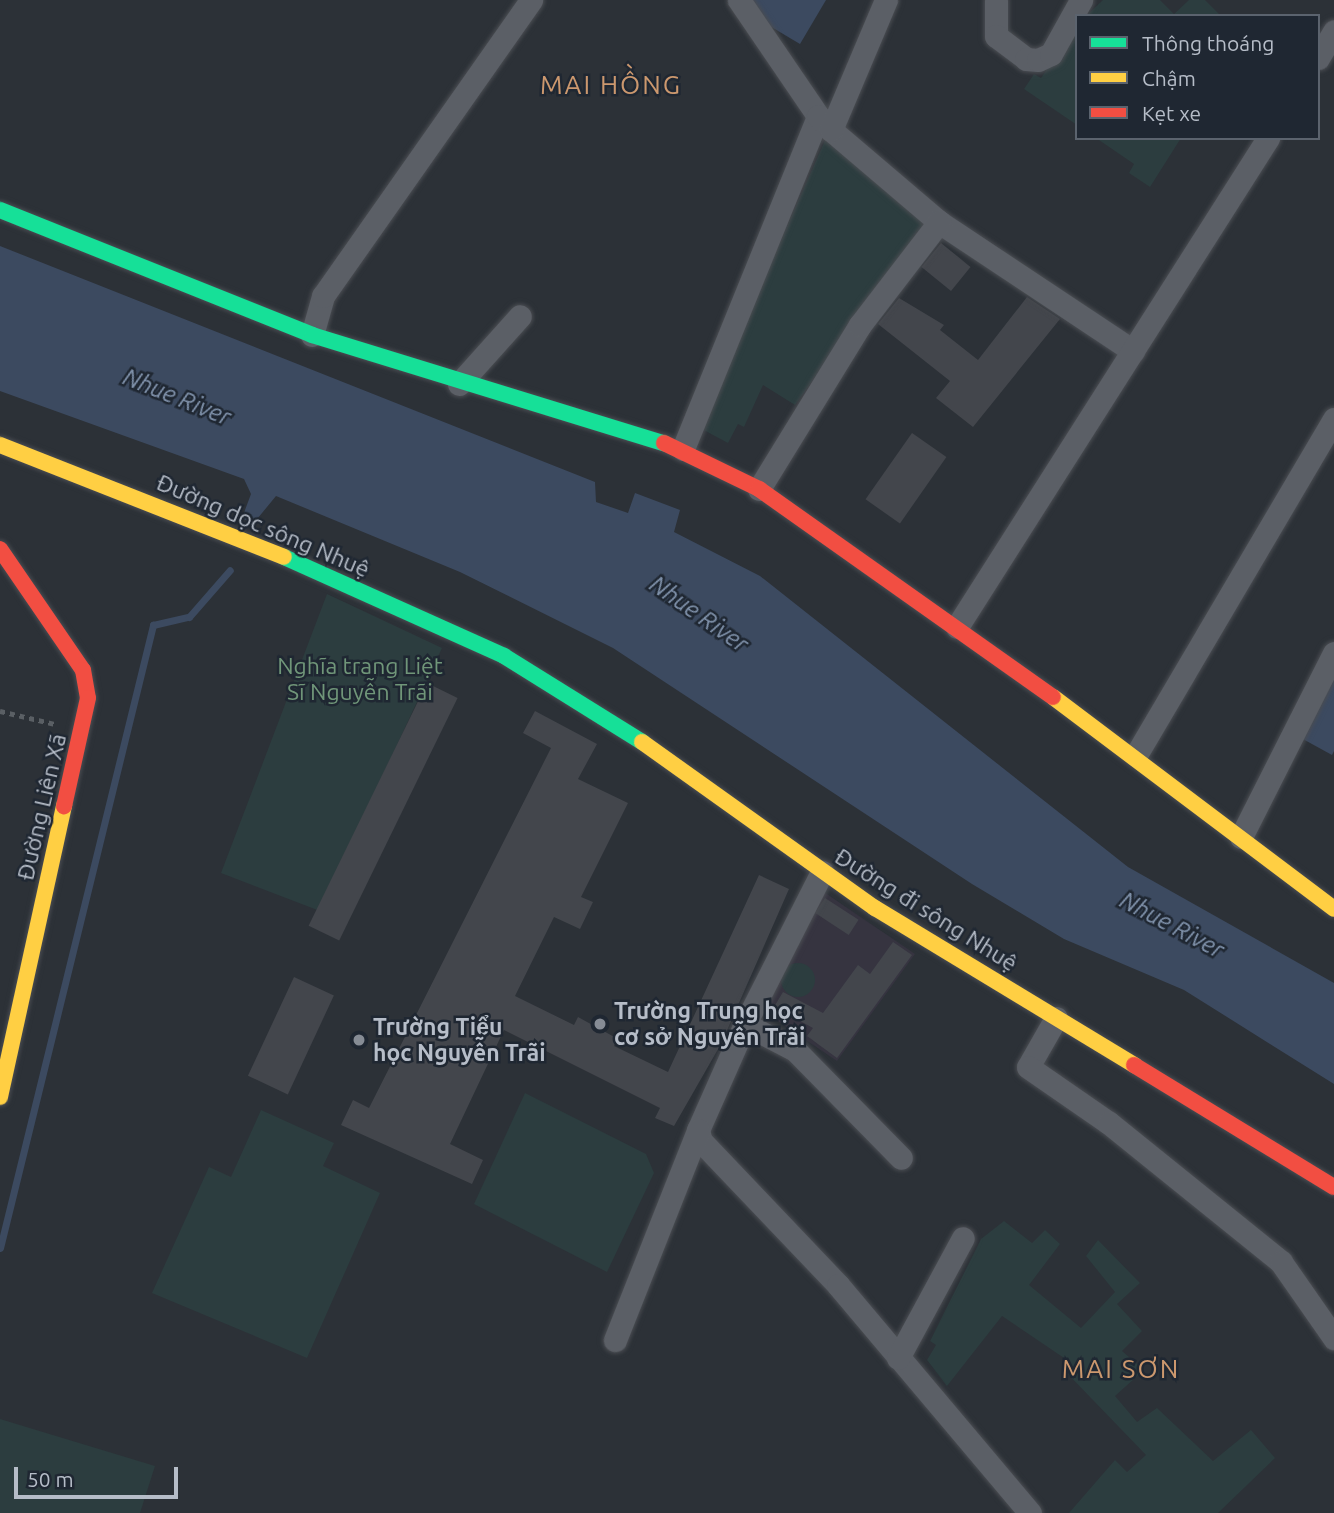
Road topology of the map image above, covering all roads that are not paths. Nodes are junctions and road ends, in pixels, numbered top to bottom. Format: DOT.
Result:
graph roads {
  1 [pos="531,0"];
  2 [pos="739,0"];
  3 [pos="886,0"];
  4 [pos="996,0"];
  5 [pos="1081,0"];
  6 [pos="1334,30"];
  7 [pos="1320,54"];
  8 [pos="824,123"];
  9 [pos="1267,140"];
  10 [pos="0,210"];
  11 [pos="939,222"];
  12 [pos="520,316"];
  13 [pos="312,335"];
  14 [pos="1133,351"];
  15 [pos="459,384"];
  16 [pos="1334,419"];
  17 [pos="0,444"];
  18 [pos="684,449"];
  19 [pos="20,451"];
  20 [pos="0,463"];
  21 [pos="759,489"];
  22 [pos="0,550"];
  23 [pos="957,628"];
  24 [pos="1334,653"];
  25 [pos="504,656"];
  26 [pos="1136,755"];
  27 [pos="1241,836"];
  28 [pos="822,872"];
  29 [pos="1334,909"];
  30 [pos="1056,1018"];
  31 [pos="745,1024"];
  32 [pos="0,1097"];
  33 [pos="698,1130"];
  34 [pos="901,1158"];
  35 [pos="1334,1187"];
  36 [pos="963,1238"];
  37 [pos="1334,1338"];
  38 [pos="615,1340"];
  39 [pos="898,1358"];
  40 [pos="1030,1513"];
  1 -- 13 [label="street"];
  2 -- 8 [label="street"];
  3 -- 8 [label="street"];
  4 -- 5 [label="street"];
  6 -- 7 [label="street"];
  8 -- 11 [label="street"];
  8 -- 18 [label="street"];
  9 -- 14 [label="street"];
  10 -- 13 [label="street"];
  11 -- 14 [label="street"];
  11 -- 21 [label="street"];
  12 -- 15 [label="street"];
  13 -- 15 [label="street"];
  14 -- 23 [label="street"];
  15 -- 18 [label="street"];
  16 -- 26 [label="street"];
  17 -- 19 [label="street, Đường dọc sông Nhuệ"];
  18 -- 21 [label="street"];
  19 -- 20 [label="street"];
  19 -- 25 [label="street, Đường dọc sông Nhuệ"];
  21 -- 23 [label="street"];
  22 -- 32 [label="street, Đường Liên Xã"];
  23 -- 26 [label="street"];
  24 -- 27 [label="street"];
  25 -- 28 [label="street, Đường đi sông Nhuệ"];
  26 -- 27 [label="street"];
  27 -- 29 [label="street"];
  28 -- 30 [label="street, Đường đi sông Nhuệ"];
  28 -- 31 [label="street"];
  30 -- 35 [label="street, Đường đi sông Nhuệ"];
  30 -- 37 [label="street"];
  31 -- 33 [label="street"];
  31 -- 34 [label="street"];
  33 -- 38 [label="street"];
  33 -- 39 [label="street"];
  36 -- 39 [label="street"];
  39 -- 40 [label="street"];
}
